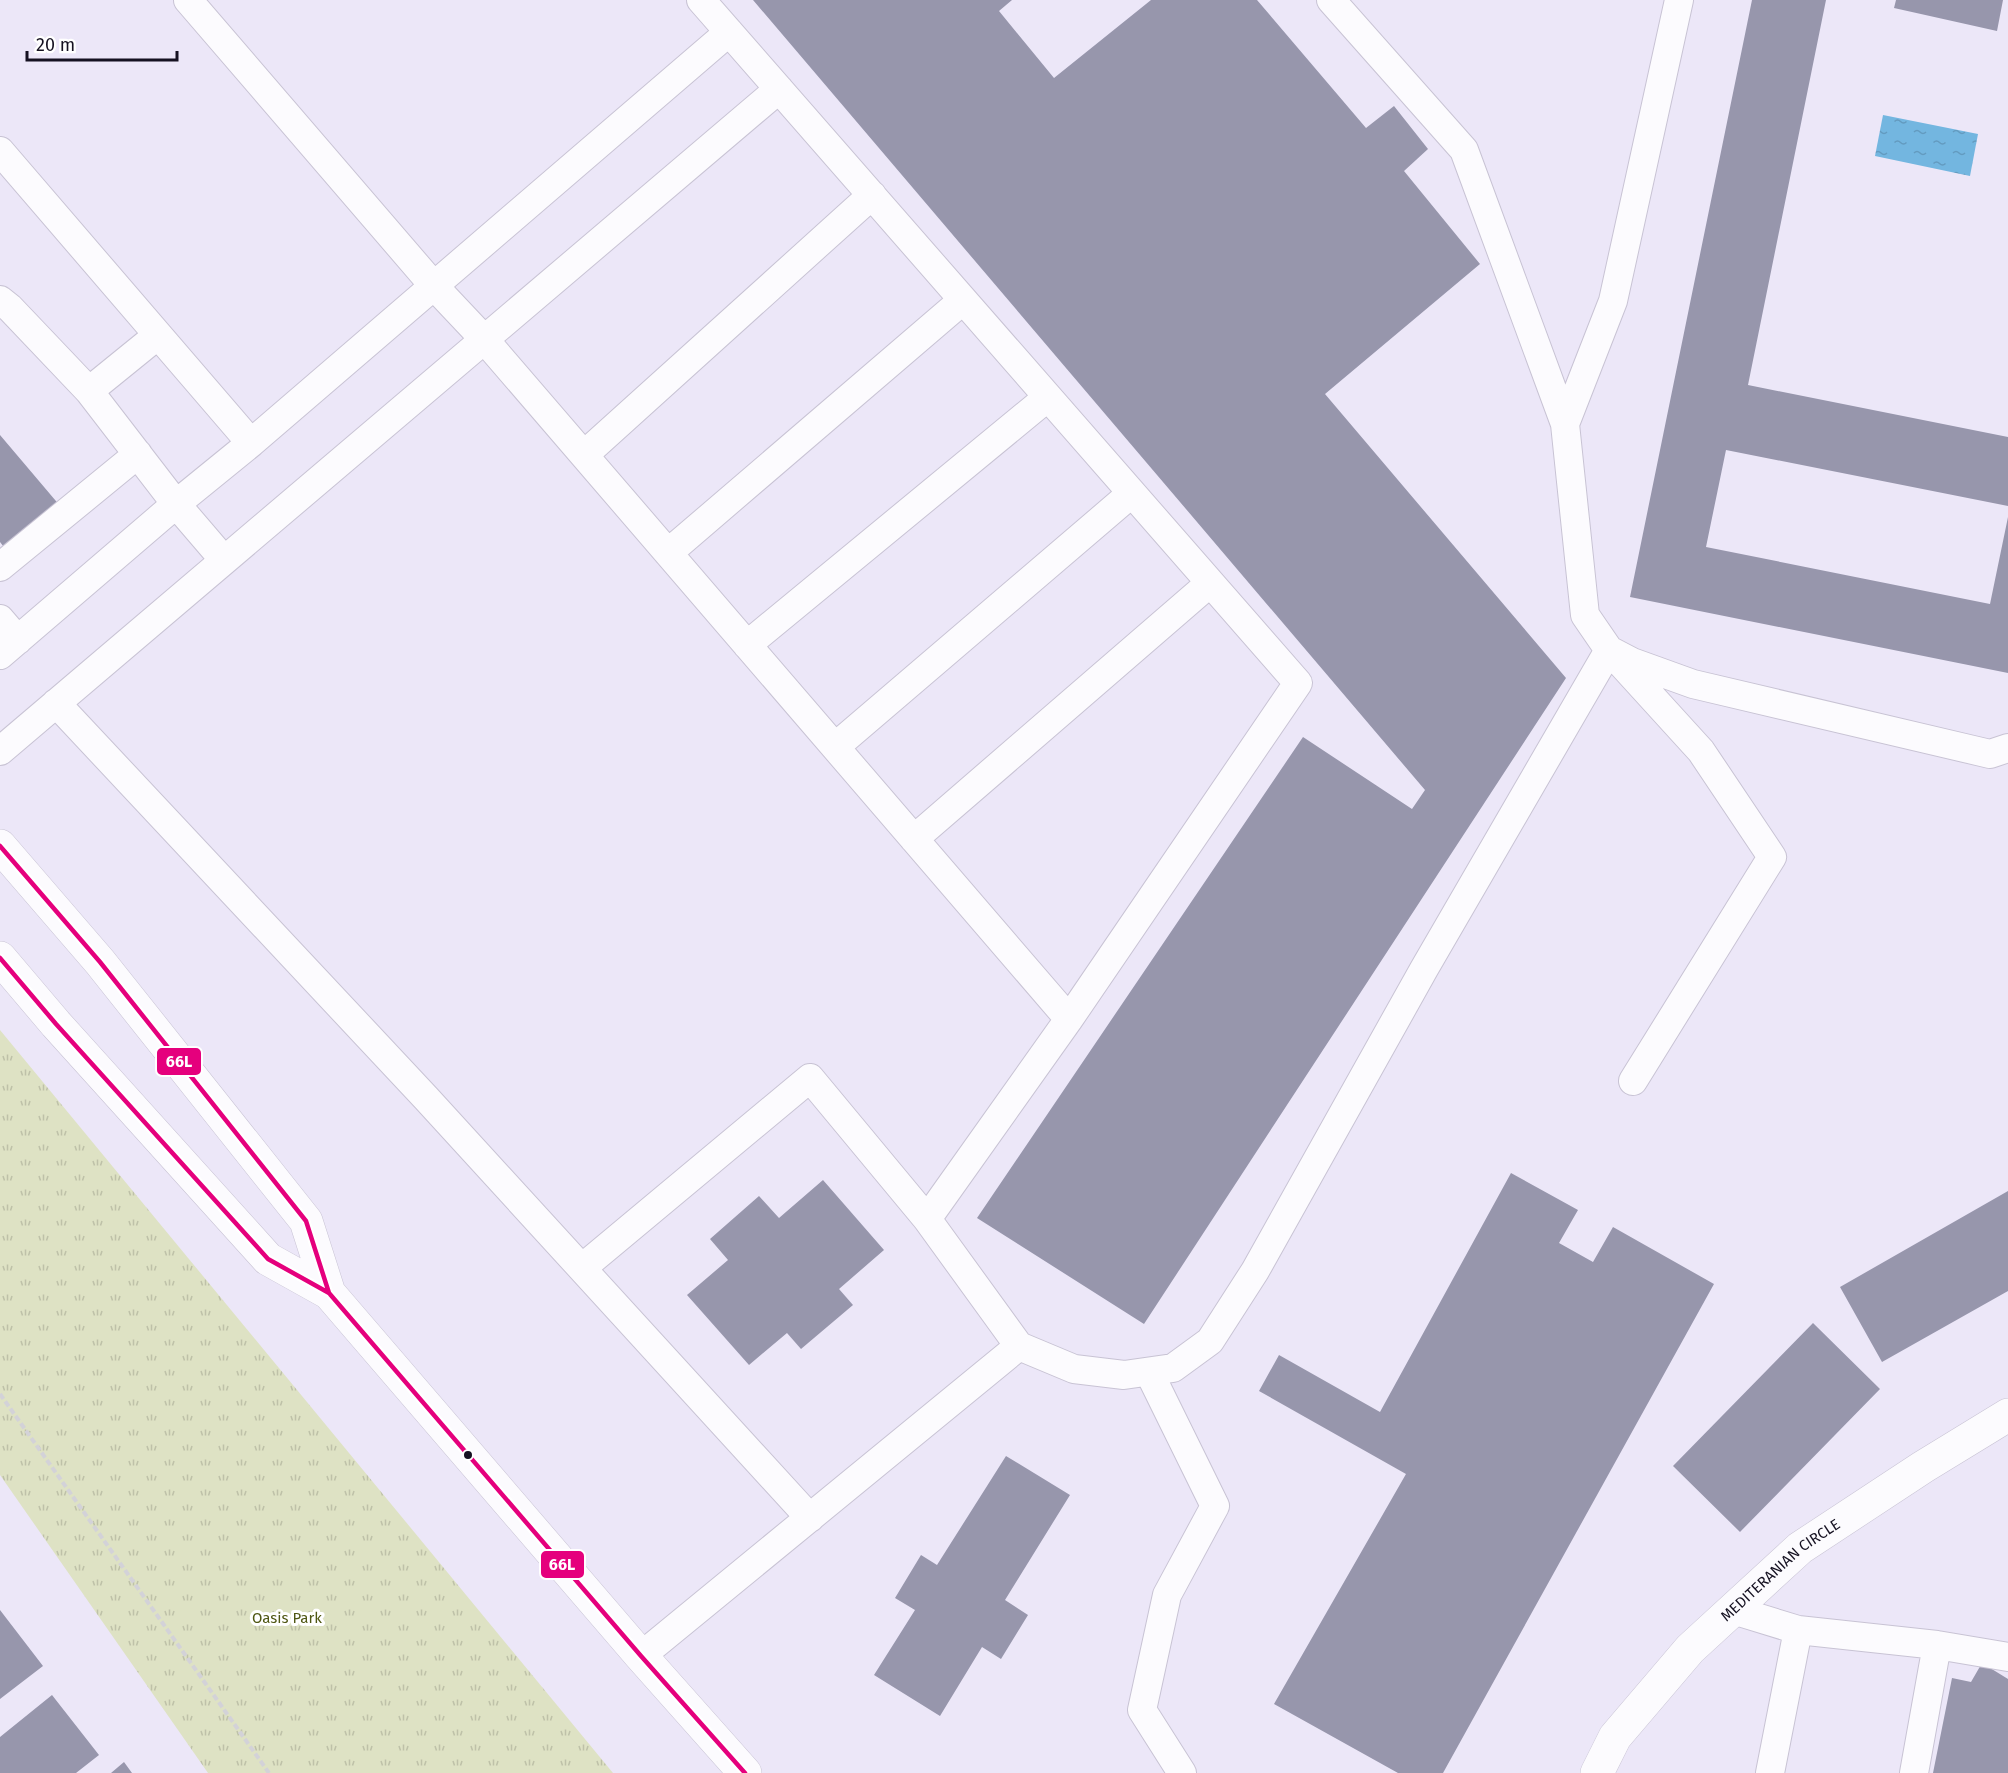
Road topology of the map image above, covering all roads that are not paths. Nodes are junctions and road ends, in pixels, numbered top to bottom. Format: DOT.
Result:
graph roads {
  1 [pos="188,0"];
  2 [pos="701,0"];
  3 [pos="1331,0"];
  4 [pos="1679,0"];
  5 [pos="729,32"];
  6 [pos="779,89"];
  7 [pos="0,151"];
  8 [pos="872,195"];
  9 [pos="434,286"];
  10 [pos="0,300"];
  11 [pos="963,300"];
  12 [pos="158,335"];
  13 [pos="484,339"];
  14 [pos="89,391"];
  15 [pos="1048,397"];
  16 [pos="1565,424"];
  17 [pos="251,443"];
  18 [pos="138,454"];
  19 [pos="585,455"];
  20 [pos="1132,493"];
  21 [pos="176,504"];
  22 [pos="668,553"];
  23 [pos="224,560"];
  24 [pos="0,567"];
  25 [pos="1210,583"];
  26 [pos="0,619"];
  27 [pos="747,645"];
  28 [pos="9,648"];
  29 [pos="1609,650"];
  30 [pos="56,703"];
  31 [pos="835,747"];
  32 [pos="2008,748"];
  33 [pos="0,751"];
  34 [pos="914,838"];
  35 [pos="0,846"];
  36 [pos="0,958"];
  37 [pos="1069,1019"];
  38 [pos="1633,1082"];
  39 [pos="927,1219"];
  40 [pos="582,1268"];
  41 [pos="329,1293"];
  42 [pos="1019,1346"];
  43 [pos="1149,1372"];
  44 [pos="2008,1415"];
  45 [pos="810,1518"];
  46 [pos="1733,1610"];
  47 [pos="1798,1630"];
  48 [pos="1937,1645"];
  49 [pos="641,1656"];
  50 [pos="2008,1657"];
  51 [pos="745,1773"];
  52 [pos="1182,1773"];
  53 [pos="1597,1773"];
  54 [pos="1770,1773"];
  55 [pos="1914,1773"];
  1 -- 9 [label="lane"];
  2 -- 5 [label="lane"];
  3 -- 16 [label="lane"];
  4 -- 16 [label="lane"];
  5 -- 6 [label="lane"];
  5 -- 9 [label="lane"];
  6 -- 8 [label="lane"];
  6 -- 13 [label="lane"];
  7 -- 12 [label="lane"];
  8 -- 11 [label="lane"];
  8 -- 19 [label="lane"];
  9 -- 13 [label="lane"];
  9 -- 17 [label="lane"];
  10 -- 14 [label="lane"];
  11 -- 15 [label="lane"];
  11 -- 22 [label="lane"];
  12 -- 14 [label="lane"];
  12 -- 17 [label="lane"];
  13 -- 19 [label="lane"];
  13 -- 23 [label="lane"];
  14 -- 18 [label="lane"];
  15 -- 20 [label="lane"];
  15 -- 27 [label="lane"];
  16 -- 29 [label="lane"];
  17 -- 21 [label="lane"];
  18 -- 21 [label="lane"];
  18 -- 24 [label="lane"];
  19 -- 22 [label="lane"];
  20 -- 25 [label="lane"];
  20 -- 31 [label="lane"];
  21 -- 23 [label="lane"];
  21 -- 28 [label="lane"];
  22 -- 27 [label="lane"];
  23 -- 30 [label="lane"];
  25 -- 34 [label="lane"];
  25 -- 37 [label="lane"];
  26 -- 28 [label="lane"];
  27 -- 31 [label="lane"];
  29 -- 32 [label="lane"];
  29 -- 38 [label="lane"];
  29 -- 43 [label="lane"];
  30 -- 33 [label="lane"];
  30 -- 40 [label="lane"];
  31 -- 34 [label="lane"];
  34 -- 37 [label="lane"];
  35 -- 41 [label="main road"];
  36 -- 41 [label="main road"];
  37 -- 39 [label="lane"];
  39 -- 40 [label="lane"];
  39 -- 42 [label="lane"];
  40 -- 45 [label="lane"];
  41 -- 49 [label="main road"];
  42 -- 43 [label="lane"];
  42 -- 45 [label="lane"];
  43 -- 52 [label="lane"];
  44 -- 46 [label="main road, MEDITERANIAN CIRCLE"];
  45 -- 49 [label="lane"];
  46 -- 47 [label="lane"];
  46 -- 53 [label="main road, MEDITERANIAN CIRCLE"];
  47 -- 48 [label="lane"];
  47 -- 54 [label="lane"];
  48 -- 50 [label="lane"];
  48 -- 55 [label="lane"];
  49 -- 51 [label="main road"];
}
